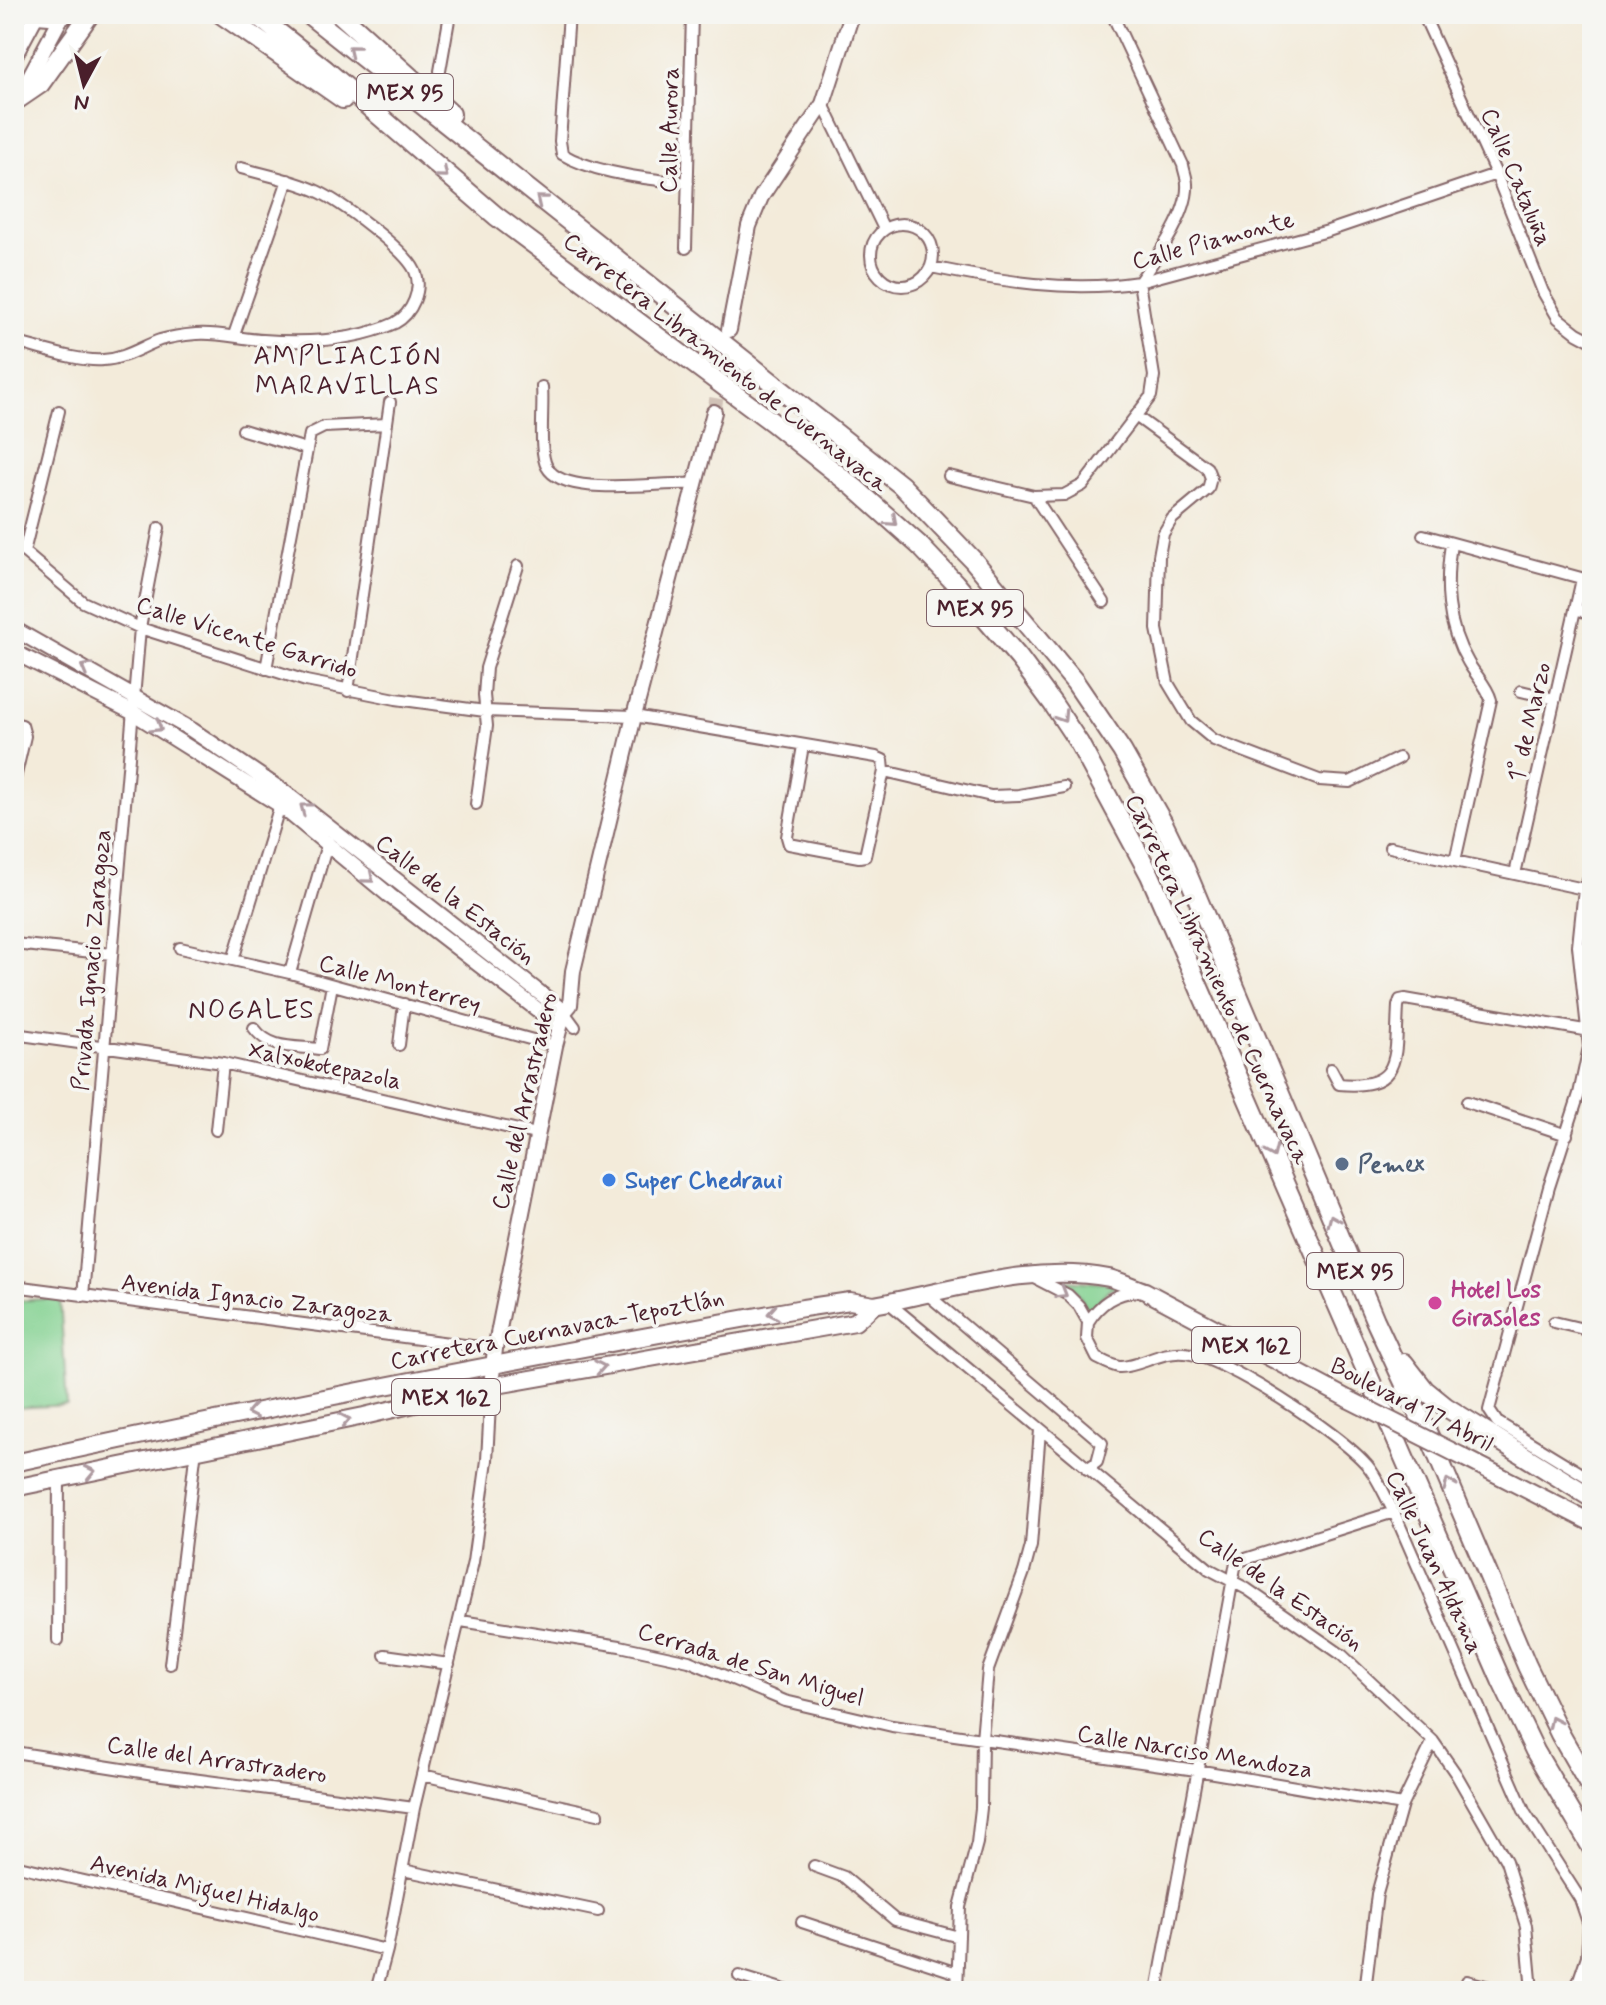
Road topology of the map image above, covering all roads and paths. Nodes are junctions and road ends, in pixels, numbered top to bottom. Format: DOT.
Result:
graph roads {
  1 [pos="37,14"];
  2 [pos="90,14"];
  3 [pos="221,14"];
  4 [pos="255,14"];
  5 [pos="308,14"];
  6 [pos="340,14"];
  7 [pos="450,14"];
  8 [pos="569,14"];
  9 [pos="692,14"];
  10 [pos="852,14"];
  11 [pos="1112,14"];
  12 [pos="1423,14"];
  13 [pos="63,15"];
  14 [pos="14,57"];
  15 [pos="440,71"];
  16 [pos="16,102"];
  17 [pos="823,104"];
  18 [pos="419,152"];
  19 [pos="241,168"];
  20 [pos="502,168"];
  21 [pos="1496,174"];
  22 [pos="288,180"];
  23 [pos="688,183"];
  24 [pos="884,229"];
  25 [pos="686,248"];
  26 [pos="931,267"];
  27 [pos="1139,282"];
  28 [pos="729,330"];
  29 [pos="234,335"];
  30 [pos="1592,341"];
  31 [pos="14,342"];
  32 [pos="542,387"];
  33 [pos="390,402"];
  34 [pos="59,411"];
  35 [pos="714,412"];
  36 [pos="1137,417"];
  37 [pos="387,424"];
  38 [pos="243,430"];
  39 [pos="306,449"];
  40 [pos="949,476"];
  41 [pos="696,484"];
  42 [pos="1034,496"];
  43 [pos="159,528"];
  44 [pos="1423,535"];
  45 [pos="1451,544"];
  46 [pos="19,550"];
  47 [pos="518,566"];
  48 [pos="1587,580"];
  49 [pos="1104,602"];
  50 [pos="1575,609"];
  51 [pos="1592,614"];
  52 [pos="140,628"];
  53 [pos="14,629"];
  54 [pos="14,652"];
  55 [pos="266,669"];
  56 [pos="348,691"];
  57 [pos="1521,691"];
  58 [pos="134,695"];
  59 [pos="1555,699"];
  60 [pos="485,711"];
  61 [pos="132,712"];
  62 [pos="634,716"];
  63 [pos="14,723"];
  64 [pos="803,746"];
  65 [pos="1399,758"];
  66 [pos="884,771"];
  67 [pos="14,783"];
  68 [pos="1064,787"];
  69 [pos="476,804"];
  70 [pos="280,805"];
  71 [pos="331,828"];
  72 [pos="327,843"];
  73 [pos="1390,847"];
  74 [pos="1455,861"];
  75 [pos="1592,870"];
  76 [pos="1515,874"];
  77 [pos="1584,889"];
  78 [pos="14,944"];
  79 [pos="180,948"];
  80 [pos="112,954"];
  81 [pos="233,960"];
  82 [pos="290,973"];
  83 [pos="332,985"];
  84 [pos="404,1004"];
  85 [pos="562,1019"];
  86 [pos="254,1028"];
  87 [pos="1590,1031"];
  88 [pos="14,1034"];
  89 [pos="103,1045"];
  90 [pos="399,1045"];
  91 [pos="555,1046"];
  92 [pos="1591,1047"];
  93 [pos="223,1063"];
  94 [pos="1331,1069"];
  95 [pos="1579,1094"];
  96 [pos="1592,1100"];
  97 [pos="1467,1102"];
  98 [pos="216,1130"];
  99 [pos="536,1134"];
  100 [pos="1567,1135"];
  101 [pos="1027,1274"];
  102 [pos="14,1286"];
  103 [pos="1145,1291"];
  104 [pos="927,1294"];
  105 [pos="83,1296"];
  106 [pos="882,1304"];
  107 [pos="1375,1320"];
  108 [pos="1088,1322"];
  109 [pos="1554,1322"];
  110 [pos="1592,1331"];
  111 [pos="494,1356"];
  112 [pos="491,1386"];
  113 [pos="1040,1430"];
  114 [pos="196,1449"];
  115 [pos="14,1463"];
  116 [pos="1087,1469"];
  117 [pos="59,1479"];
  118 [pos="1592,1480"];
  119 [pos="14,1488"];
  120 [pos="1592,1498"];
  121 [pos="1394,1512"];
  122 [pos="1592,1523"];
  123 [pos="1232,1581"];
  124 [pos="461,1621"];
  125 [pos="58,1640"];
  126 [pos="385,1655"];
  127 [pos="170,1664"];
  128 [pos="449,1664"];
  129 [pos="982,1739"];
  130 [pos="1433,1741"];
  131 [pos="14,1752"];
  132 [pos="1196,1770"];
  133 [pos="422,1775"];
  134 [pos="1592,1790"];
  135 [pos="1402,1805"];
  136 [pos="414,1808"];
  137 [pos="598,1814"];
  138 [pos="1592,1848"];
  139 [pos="14,1865"];
  140 [pos="814,1866"];
  141 [pos="403,1870"];
  142 [pos="598,1911"];
  143 [pos="802,1922"];
  144 [pos="959,1937"];
  145 [pos="387,1950"];
  146 [pos="957,1973"];
  147 [pos="739,1976"];
  148 [pos="1467,1981"];
  149 [pos="376,1991"];
  150 [pos="788,1991"];
  151 [pos="957,1991"];
  152 [pos="1157,1991"];
  153 [pos="1365,1991"];
  154 [pos="1504,1991"];
  155 [pos="1532,1991"];
  156 [pos="1575,1991"];
  1 -- 13 [label="highway"];
  1 -- 14 [label="street"];
  2 -- 16 [label="highway"];
  3 -- 18 [label="highway"];
  4 -- 18 [label="highway, Carretera Libramiento de Cuernavaca / MEX 95"];
  20 -- 5 [label="highway, Carretera Libramiento de Cuernavaca / MEX 95, one-way"];
  6 -- 20 [label="highway"];
  7 -- 15 [label="street"];
  8 -- 23 [label="street"];
  9 -- 23 [label="street, Calle Aurora"];
  10 -- 17 [label="street"];
  11 -- 27 [label="street"];
  12 -- 21 [label="street, Calle Cataluña"];
  13 -- 16 [label="street"];
  17 -- 24 [label="street"];
  17 -- 28 [label="street"];
  18 -- 138 [label="highway, Carretera Libramiento de Cuernavaca / MEX 95, one-way"];
  19 -- 22 [label="street"];
  107 -- 20 [label="highway, Carretera Libramiento de Cuernavaca / MEX 95, one-way"];
  21 -- 27 [label="street, Calle Piamonte"];
  21 -- 30 [label="street, Calle Cataluña"];
  22 -- 29 [label="street"];
  22 -- 29 [label="street"];
  23 -- 25 [label="street, Calle Aurora"];
  24 -- 26 [label="street"];
  24 -- 26 [label="street"];
  26 -- 27 [label="street, Calle Piamonte"];
  27 -- 36 [label="street"];
  29 -- 31 [label="street"];
  32 -- 41 [label="street"];
  33 -- 37 [label="street"];
  34 -- 46 [label="street"];
  35 -- 41 [label="street, Calle del Arrastradero"];
  36 -- 42 [label="street"];
  36 -- 65 [label="street"];
  37 -- 39 [label="street"];
  37 -- 56 [label="street"];
  38 -- 39 [label="street"];
  39 -- 55 [label="street"];
  40 -- 42 [label="street"];
  41 -- 62 [label="street, Calle del Arrastradero"];
  42 -- 49 [label="street"];
  43 -- 52 [label="street, Privada Ignacio Zaragoza"];
  44 -- 45 [label="street"];
  45 -- 48 [label="street"];
  45 -- 74 [label="street"];
  46 -- 52 [label="street, Calle Vicente Garrido"];
  47 -- 60 [label="street"];
  48 -- 50 [label="street, 1° de Marzo"];
  50 -- 51 [label="street"];
  50 -- 59 [label="street, 1° de Marzo"];
  52 -- 55 [label="street, Calle Vicente Garrido"];
  52 -- 58 [label="street, Privada Ignacio Zaragoza"];
  58 -- 53 [label="street, Calle de la Estación, one-way"];
  54 -- 61 [label="street, Calle de la Estación"];
  55 -- 56 [label="street, Calle Vicente Garrido"];
  56 -- 60 [label="street, Calle Vicente Garrido"];
  57 -- 59 [label="street"];
  58 -- 61 [label="street, Privada Ignacio Zaragoza"];
  71 -- 58 [label="street, Calle de la Estación, one-way"];
  59 -- 76 [label="street, 1° de Marzo"];
  60 -- 62 [label="street, Calle Vicente Garrido"];
  60 -- 69 [label="street"];
  61 -- 70 [label="street, Calle de la Estación, one-way"];
  61 -- 80 [label="street, Privada Ignacio Zaragoza"];
  62 -- 64 [label="street, Calle Vicente Garrido"];
  62 -- 85 [label="street, Calle del Arrastradero"];
  63 -- 67 [label="street"];
  64 -- 66 [label="street, Calle Vicente Garrido"];
  64 -- 66 [label="street"];
  66 -- 68 [label="street"];
  70 -- 72 [label="street, Calle de la Estación"];
  70 -- 81 [label="street"];
  71 -- 72 [label="street"];
  71 -- 85 [label="street, Calle de la Estación"];
  72 -- 82 [label="street"];
  72 -- 85 [label="street, Calle de la Estación, one-way"];
  73 -- 74 [label="street"];
  74 -- 76 [label="street"];
  75 -- 77 [label="street"];
  76 -- 77 [label="street"];
  77 -- 87 [label="street"];
  78 -- 80 [label="street"];
  79 -- 81 [label="street, Calle Monterrey"];
  80 -- 89 [label="street, Privada Ignacio Zaragoza"];
  81 -- 82 [label="street, Calle Monterrey"];
  82 -- 83 [label="street, Calle Monterrey"];
  83 -- 84 [label="street, Calle Monterrey"];
  83 -- 86 [label="street"];
  84 -- 90 [label="street"];
  84 -- 91 [label="street, Calle Monterrey"];
  85 -- 91 [label="street, Calle del Arrastradero"];
  87 -- 92 [label="street"];
  87 -- 94 [label="street"];
  88 -- 89 [label="street, Xalxokotepazola"];
  89 -- 93 [label="street, Xalxokotepazola"];
  89 -- 105 [label="street, Privada Ignacio Zaragoza"];
  91 -- 99 [label="street, Calle del Arrastradero"];
  92 -- 95 [label="street"];
  93 -- 98 [label="street"];
  93 -- 99 [label="street, Xalxokotepazola"];
  95 -- 96 [label="street"];
  95 -- 100 [label="street"];
  97 -- 100 [label="street"];
  99 -- 111 [label="street, Calle del Arrastradero"];
  100 -- 118 [label="street"];
  101 -- 103 [label="main road, Boulevard 17 Abril / MEX 162"];
  101 -- 104 [label="main road, Boulevard 17 Abril / MEX 162"];
  101 -- 108 [label="street, Calle Juan Aldama, one-way"];
  102 -- 105 [label="street, Avenida Ignacio Zaragoza"];
  103 -- 108 [label="street"];
  103 -- 122 [label="main road, Boulevard 17 Abril / MEX 162, bridge"];
  104 -- 106 [label="main road, Boulevard 17 Abril / MEX 162"];
  104 -- 116 [label="street"];
  105 -- 111 [label="street, Avenida Ignacio Zaragoza"];
  106 -- 111 [label="main road, Carretera Cuernavaca-Tepoztlán / MEX 162, one-way"];
  112 -- 106 [label="main road, Carretera Cuernavaca-Tepoztlán / MEX 162, one-way"];
  106 -- 113 [label="street, Calle de la Estación"];
  107 -- 120 [label="highway"];
  134 -- 107 [label="highway, Carretera Libramiento de Cuernavaca / MEX 95, one-way"];
  108 -- 121 [label="street, Calle Juan Aldama"];
  109 -- 110 [label="street"];
  111 -- 112 [label="street, Calle del Arrastradero"];
  111 -- 115 [label="main road, Carretera Cuernavaca-Tepoztlán / MEX 162, one-way"];
  114 -- 112 [label="main road, Carretera Cuernavaca-Tepoztlán / MEX 162, one-way"];
  112 -- 124 [label="street, Calle del Arrastradero"];
  113 -- 116 [label="street, Calle de la Estación"];
  113 -- 129 [label="street"];
  117 -- 114 [label="main road, Carretera Cuernavaca-Tepoztlán / MEX 162, one-way"];
  114 -- 127 [label="street"];
  116 -- 123 [label="street, Calle de la Estación"];
  117 -- 119 [label="main road, Carretera Cuernavaca-Tepoztlán / MEX 162"];
  117 -- 125 [label="street"];
  121 -- 123 [label="street"];
  121 -- 156 [label="street, Calle Juan Aldama"];
  123 -- 130 [label="street, Calle de la Estación"];
  123 -- 132 [label="street"];
  124 -- 128 [label="street, Calle del Arrastradero"];
  124 -- 129 [label="street, Cerrada de San Miguel"];
  126 -- 128 [label="street"];
  128 -- 133 [label="street, Calle del Arrastradero"];
  129 -- 132 [label="street, Calle Narciso Mendoza"];
  129 -- 144 [label="street"];
  130 -- 135 [label="street"];
  130 -- 155 [label="street, Calle de la Estación"];
  131 -- 136 [label="street, Calle del Arrastradero"];
  132 -- 135 [label="street, Calle Narciso Mendoza"];
  132 -- 152 [label="street"];
  133 -- 136 [label="street, Calle del Arrastradero"];
  133 -- 137 [label="street"];
  135 -- 153 [label="street"];
  136 -- 141 [label="street, Calle del Arrastradero"];
  139 -- 145 [label="street, Avenida Miguel Hidalgo"];
  140 -- 144 [label="street"];
  141 -- 142 [label="street"];
  141 -- 145 [label="street, Calle del Arrastradero"];
  143 -- 146 [label="street"];
  144 -- 146 [label="street"];
  145 -- 149 [label="street, Calle del Arrastradero"];
  146 -- 151 [label="street"];
  147 -- 150 [label="street"];
  148 -- 154 [label="street"];
}
